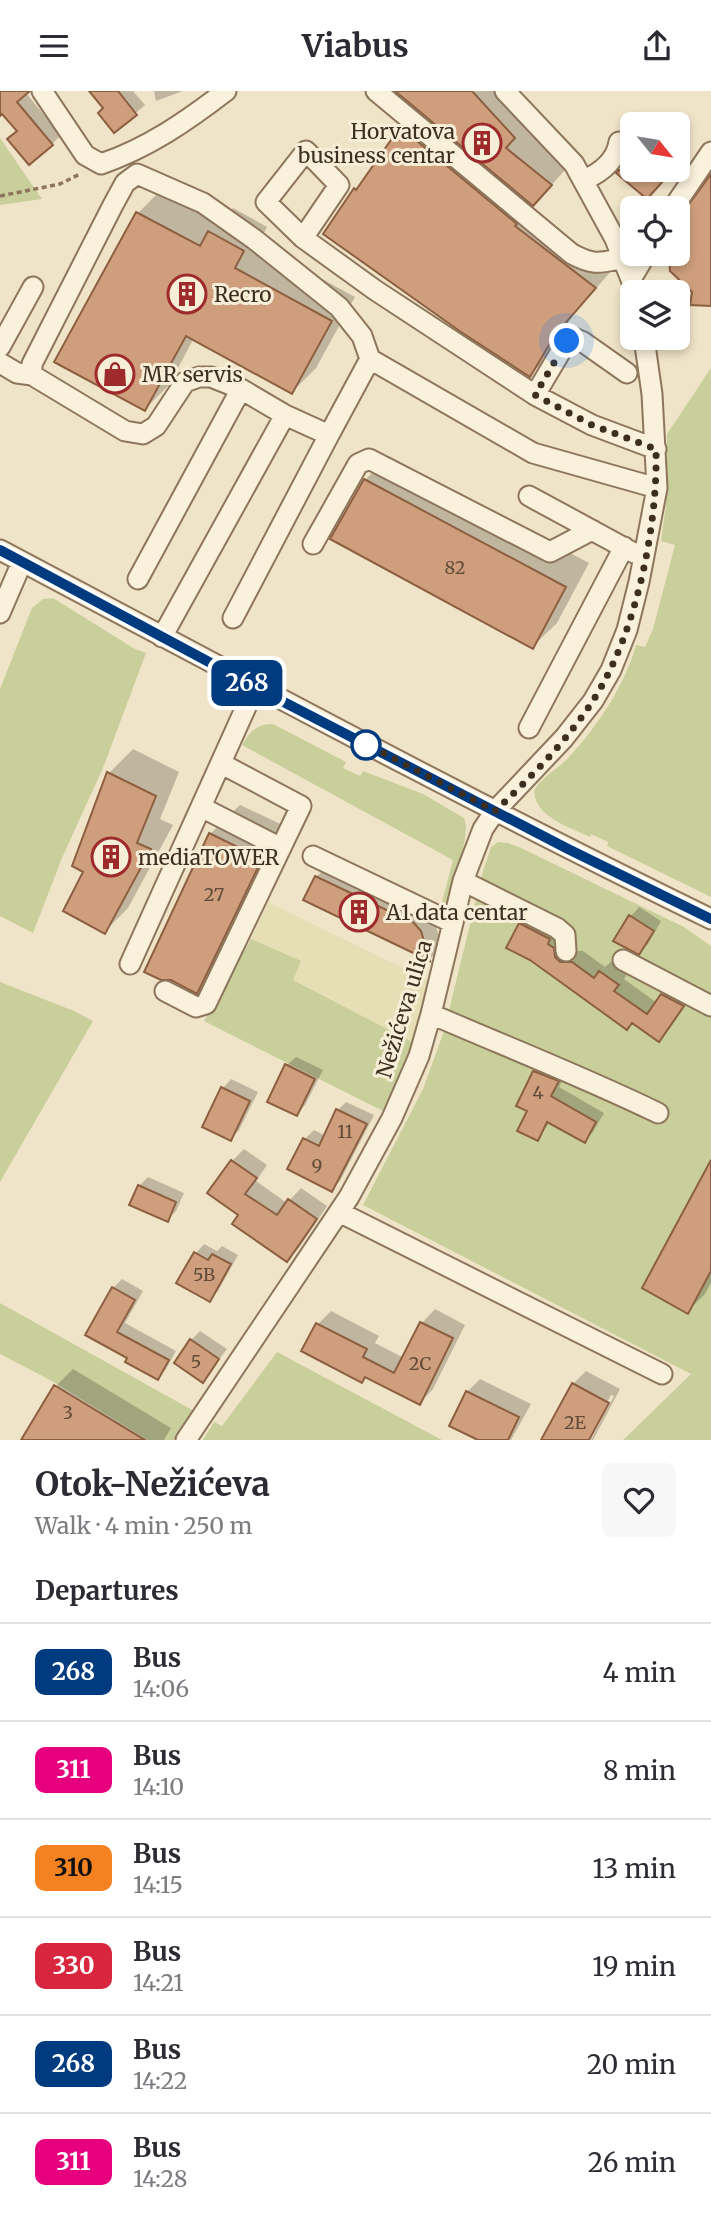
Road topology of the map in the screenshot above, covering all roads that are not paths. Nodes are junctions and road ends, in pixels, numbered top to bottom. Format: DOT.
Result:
graph roads {
  1 [pos="42,91"];
  2 [pos="226,91"];
  3 [pos="376,91"];
  4 [pos="505,91"];
  5 [pos="711,152"];
  6 [pos="681,196"];
  7 [pos="303,238"];
  8 [pos="620,250"];
  9 [pos="620,259"];
  10 [pos="33,287"];
  11 [pos="0,347"];
  12 [pos="646,350"];
  13 [pos="370,359"];
  14 [pos="0,363"];
  15 [pos="627,373"];
  16 [pos="32,375"];
  17 [pos="241,389"];
  18 [pos="535,395"];
  19 [pos="285,415"];
  20 [pos="329,435"];
  21 [pos="656,449"];
  22 [pos="657,488"];
  23 [pos="529,496"];
  24 [pos="592,530"];
  25 [pos="313,544"];
  26 [pos="624,547"];
  27 [pos="0,550"];
  28 [pos="644,559"];
  29 [pos="22,562"];
  30 [pos="138,579"];
  31 [pos="0,613"];
  32 [pos="233,618"];
  33 [pos="162,637"];
  34 [pos="255,687"];
  35 [pos="529,728"];
  36 [pos="222,764"];
  37 [pos="201,807"];
  38 [pos="495,811"];
  39 [pos="281,848"];
  40 [pos="313,856"];
  41 [pos="463,881"];
  42 [pos="711,919"];
  43 [pos="453,923"];
  44 [pos="566,951"];
  45 [pos="623,960"];
  46 [pos="130,964"];
  47 [pos="165,991"];
  48 [pos="711,1006"];
  49 [pos="431,1014"];
  50 [pos="658,1113"];
  51 [pos="339,1212"];
  52 [pos="662,1374"];
  53 [pos="186,1440"];
  1 -- 2 [label="street"];
  3 -- 9 [label="street"];
  4 -- 8 [label="street"];
  5 -- 6 [label="street"];
  7 -- 18 [label="street"];
  10 -- 11 [label="street"];
  12 -- 21 [label="street, Nežićeva ulica"];
  13 -- 16 [label="street"];
  13 -- 20 [label="street"];
  13 -- 22 [label="street"];
  14 -- 16 [label="street"];
  15 -- 18 [label="street"];
  16 -- 17 [label="street"];
  17 -- 19 [label="street"];
  17 -- 30 [label="street"];
  18 -- 21 [label="street"];
  19 -- 20 [label="street"];
  19 -- 33 [label="street"];
  20 -- 32 [label="street"];
  21 -- 22 [label="street, Nežićeva ulica"];
  22 -- 28 [label="street, Nežićeva ulica"];
  23 -- 24 [label="street"];
  24 -- 25 [label="street"];
  24 -- 26 [label="street"];
  26 -- 28 [label="street"];
  26 -- 35 [label="street"];
  27 -- 29 [label="street"];
  28 -- 38 [label="street, Nežićeva ulica"];
  29 -- 31 [label="street"];
  29 -- 33 [label="street"];
  33 -- 34 [label="street"];
  34 -- 36 [label="street"];
  34 -- 38 [label="street"];
  36 -- 37 [label="street"];
  36 -- 39 [label="street"];
  37 -- 39 [label="street"];
  37 -- 46 [label="street"];
  38 -- 41 [label="street, Nežićeva ulica"];
  38 -- 42 [label="street"];
  39 -- 47 [label="street"];
  40 -- 43 [label="street"];
  41 -- 43 [label="street, Nežićeva ulica"];
  41 -- 44 [label="street"];
  43 -- 49 [label="street, Nežićeva ulica"];
  45 -- 48 [label="street"];
  49 -- 50 [label="street"];
  49 -- 51 [label="street, Nežićeva ulica"];
  51 -- 52 [label="street"];
  51 -- 53 [label="street, Nežićeva ulica"];
}
